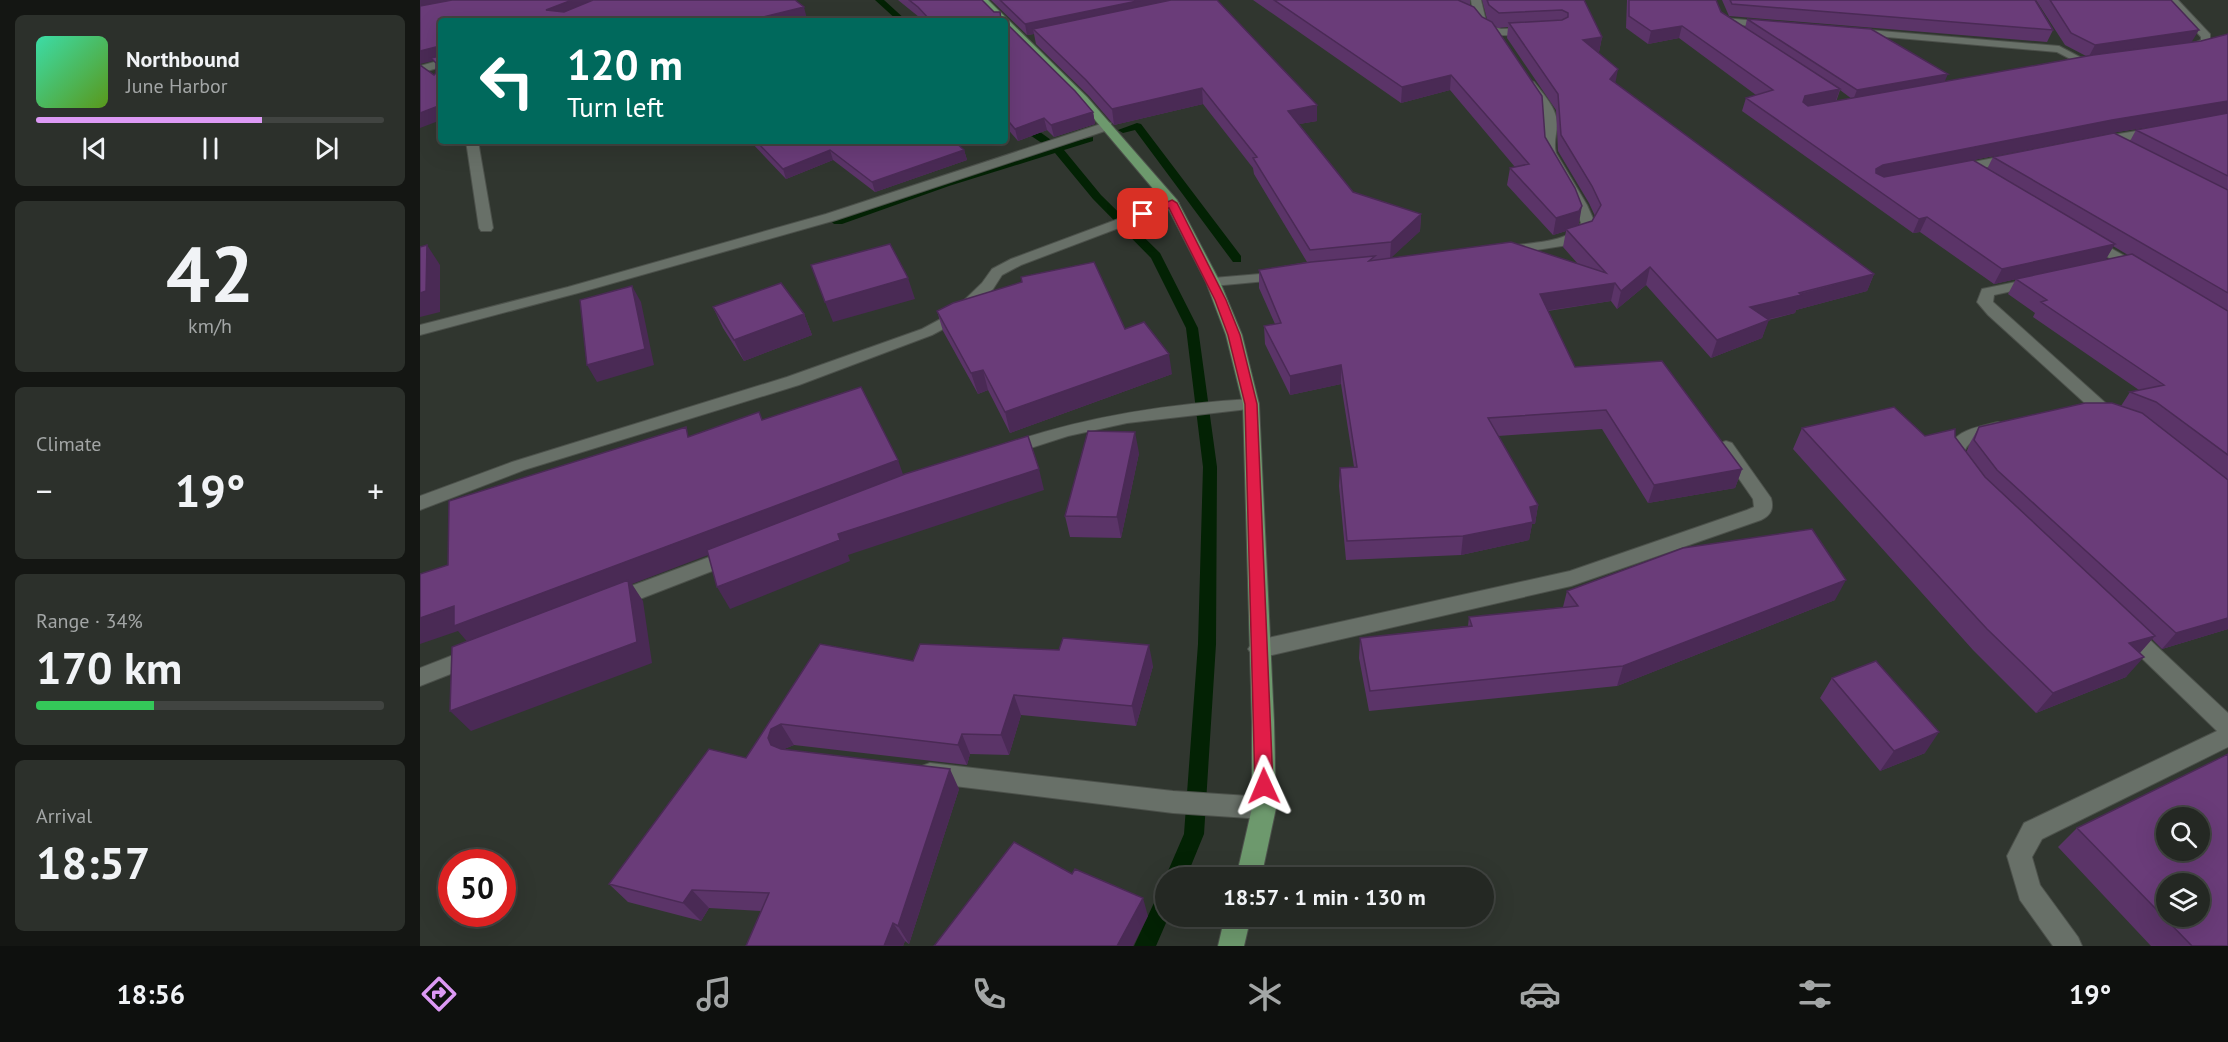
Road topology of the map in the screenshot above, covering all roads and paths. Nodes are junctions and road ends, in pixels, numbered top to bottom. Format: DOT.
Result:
graph roads {
  1 [pos="982,0"];
  2 [pos="1476,0"];
  3 [pos="2174,0"];
  4 [pos="1466,14"];
  5 [pos="1002,18"];
  6 [pos="1477,18"];
  7 [pos="1008,23"];
  8 [pos="1779,26"];
  9 [pos="1540,31"];
  10 [pos="1847,31"];
  11 [pos="1869,33"];
  12 [pos="1742,34"];
  13 [pos="1889,45"];
  14 [pos="2172,52"];
  15 [pos="2062,67"];
  16 [pos="1522,72"];
  17 [pos="1107,126"];
  18 [pos="2173,129"];
  19 [pos="2106,140"];
  20 [pos="472,144"];
  21 [pos="2083,145"];
  22 [pos="2126,151"];
  23 [pos="2025,156"];
  24 [pos="1967,167"];
  25 [pos="1944,172"];
  26 [pos="1984,177"];
  27 [pos="1172,203"];
  28 [pos="486,228"];
  29 [pos="2074,231"];
  30 [pos="1494,252"];
  31 [pos="2125,262"];
  32 [pos="2102,267"];
  33 [pos="1293,275"];
  34 [pos="2056,277"];
  35 [pos="2153,279"];
  36 [pos="1213,282"];
  37 [pos="420,330"];
  38 [pos="1251,404"];
  39 [pos="2073,410"];
  40 [pos="2018,423"];
  41 [pos="1726,447"];
  42 [pos="993,455"];
  43 [pos="1967,475"];
  44 [pos="420,503"];
  45 [pos="751,549"];
  46 [pos="596,608"];
  47 [pos="2117,622"];
  48 [pos="1259,649"];
  49 [pos="486,651"];
  50 [pos="420,677"];
  51 [pos="2228,727"];
  52 [pos="2228,736"];
  53 [pos="912,771"];
  54 [pos="1264,808"];
  55 [pos="1251,867"];
  56 [pos="1235,927"];
  57 [pos="1231,946"];
  58 [pos="2069,946"];
  1 -- 5 [label="main road"];
  2 -- 6 [label="street"];
  3 -- 14 [label="street"];
  4 -- 6 [label="street"];
  6 -- 9 [label="street"];
  7 -- 17 [label="main road"];
  8 -- 12 [label="street"];
  10 -- 11 [label="street"];
  11 -- 13 [label="street"];
  11 -- 15 [label="street"];
  16 -- 30 [label="street"];
  17 -- 27 [label="main road"];
  17 -- 37 [label="street"];
  18 -- 19 [label="street"];
  19 -- 21 [label="street"];
  19 -- 22 [label="street"];
  20 -- 28 [label="street"];
  23 -- 24 [label="street"];
  24 -- 25 [label="street"];
  24 -- 26 [label="street"];
  27 -- 36 [label="main road"];
  27 -- 44 [label="street"];
  29 -- 31 [label="street"];
  31 -- 32 [label="street"];
  31 -- 35 [label="street"];
  33 -- 36 [label="street"];
  34 -- 39 [label="street"];
  36 -- 38 [label="main road"];
  38 -- 42 [label="street"];
  38 -- 48 [label="main road"];
  40 -- 43 [label="street"];
  41 -- 48 [label="street"];
  45 -- 46 [label="street"];
  47 -- 51 [label="street"];
  48 -- 54 [label="main road"];
  49 -- 50 [label="street"];
  52 -- 58 [label="street"];
  53 -- 54 [label="street"];
  54 -- 55 [label="main road"];
  56 -- 57 [label="main road"];
}
